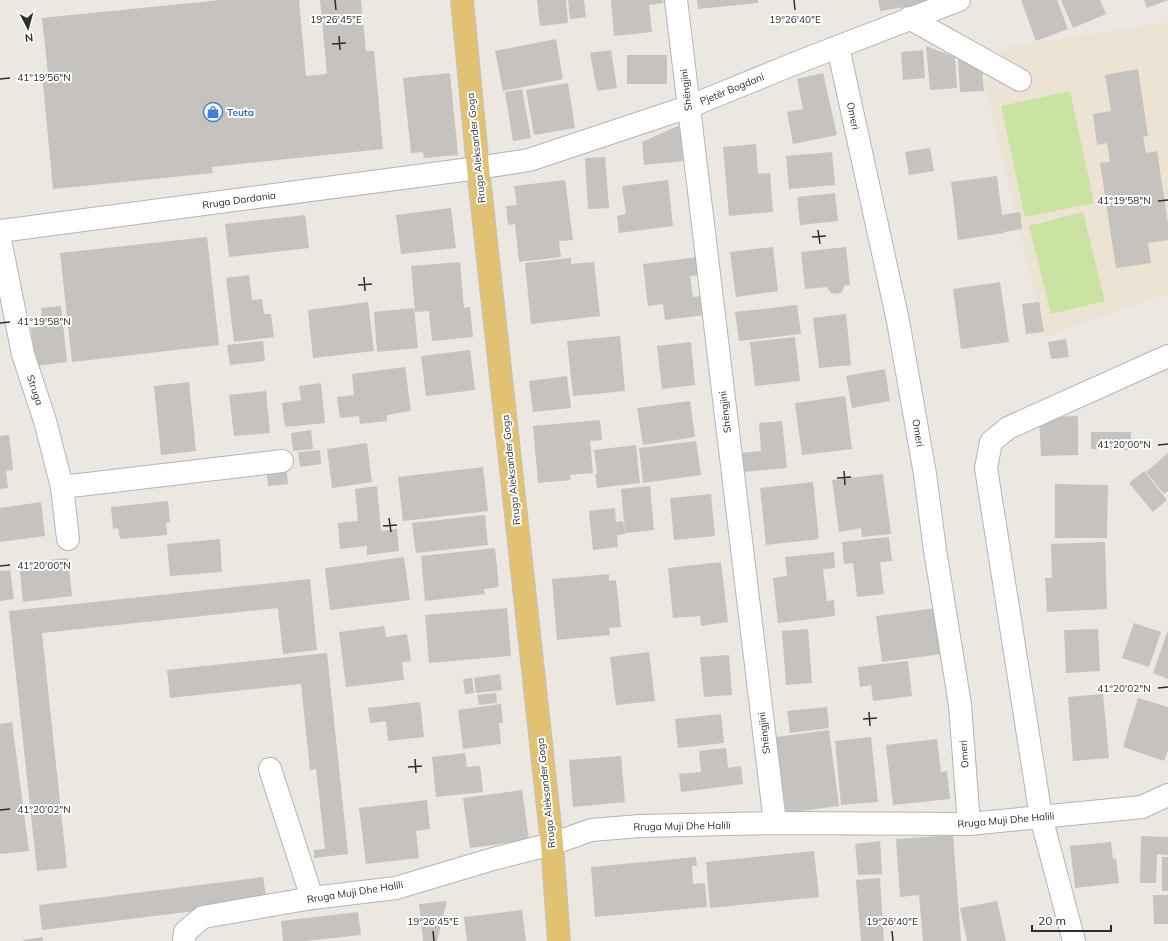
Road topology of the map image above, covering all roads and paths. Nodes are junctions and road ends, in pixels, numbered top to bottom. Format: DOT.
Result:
graph roads {
  1 [pos="462,0"];
  2 [pos="676,0"];
  3 [pos="959,0"];
  4 [pos="909,18"];
  5 [pos="838,47"];
  6 [pos="1020,80"];
  7 [pos="688,107"];
  8 [pos="478,168"];
  9 [pos="0,232"];
  10 [pos="0,240"];
  11 [pos="1168,356"];
  12 [pos="282,461"];
  13 [pos="62,487"];
  14 [pos="68,539"];
  15 [pos="270,769"];
  16 [pos="1168,795"];
  17 [pos="1042,817"];
  18 [pos="775,824"];
  19 [pos="969,824"];
  20 [pos="552,844"];
  21 [pos="312,898"];
  22 [pos="184,941"];
  23 [pos="559,941"];
  24 [pos="1074,941"];
  1 -- 8 [label="main road, Rruga Aleksander Goga"];
  2 -- 7 [label="street, Shëngjini"];
  3 -- 4 [label="street, Pjetër Bogdani"];
  4 -- 5 [label="street, Pjetër Bogdani"];
  4 -- 6 [label="street"];
  5 -- 7 [label="street, Pjetër Bogdani"];
  5 -- 19 [label="street, Omeri"];
  7 -- 8 [label="street, Pjetër Bogdani"];
  7 -- 18 [label="street, Shëngjini"];
  8 -- 9 [label="street, Rruga Dardania"];
  8 -- 20 [label="main road, Rruga Aleksander Goga"];
  10 -- 13 [label="street, Struga"];
  11 -- 17 [label="street"];
  12 -- 13 [label="street"];
  13 -- 14 [label="street, Struga"];
  15 -- 21 [label="street"];
  16 -- 17 [label="street, Rruga Muji Dhe Halili"];
  17 -- 19 [label="street, Rruga Muji Dhe Halili"];
  17 -- 24 [label="street"];
  18 -- 19 [label="street, Rruga Muji Dhe Halili"];
  18 -- 20 [label="street, Rruga Muji Dhe Halili"];
  20 -- 21 [label="street, Rruga Muji Dhe Halili"];
  20 -- 23 [label="main road, Rruga Aleksander Goga"];
  21 -- 22 [label="street, Rruga Muji Dhe Halili"];
}
